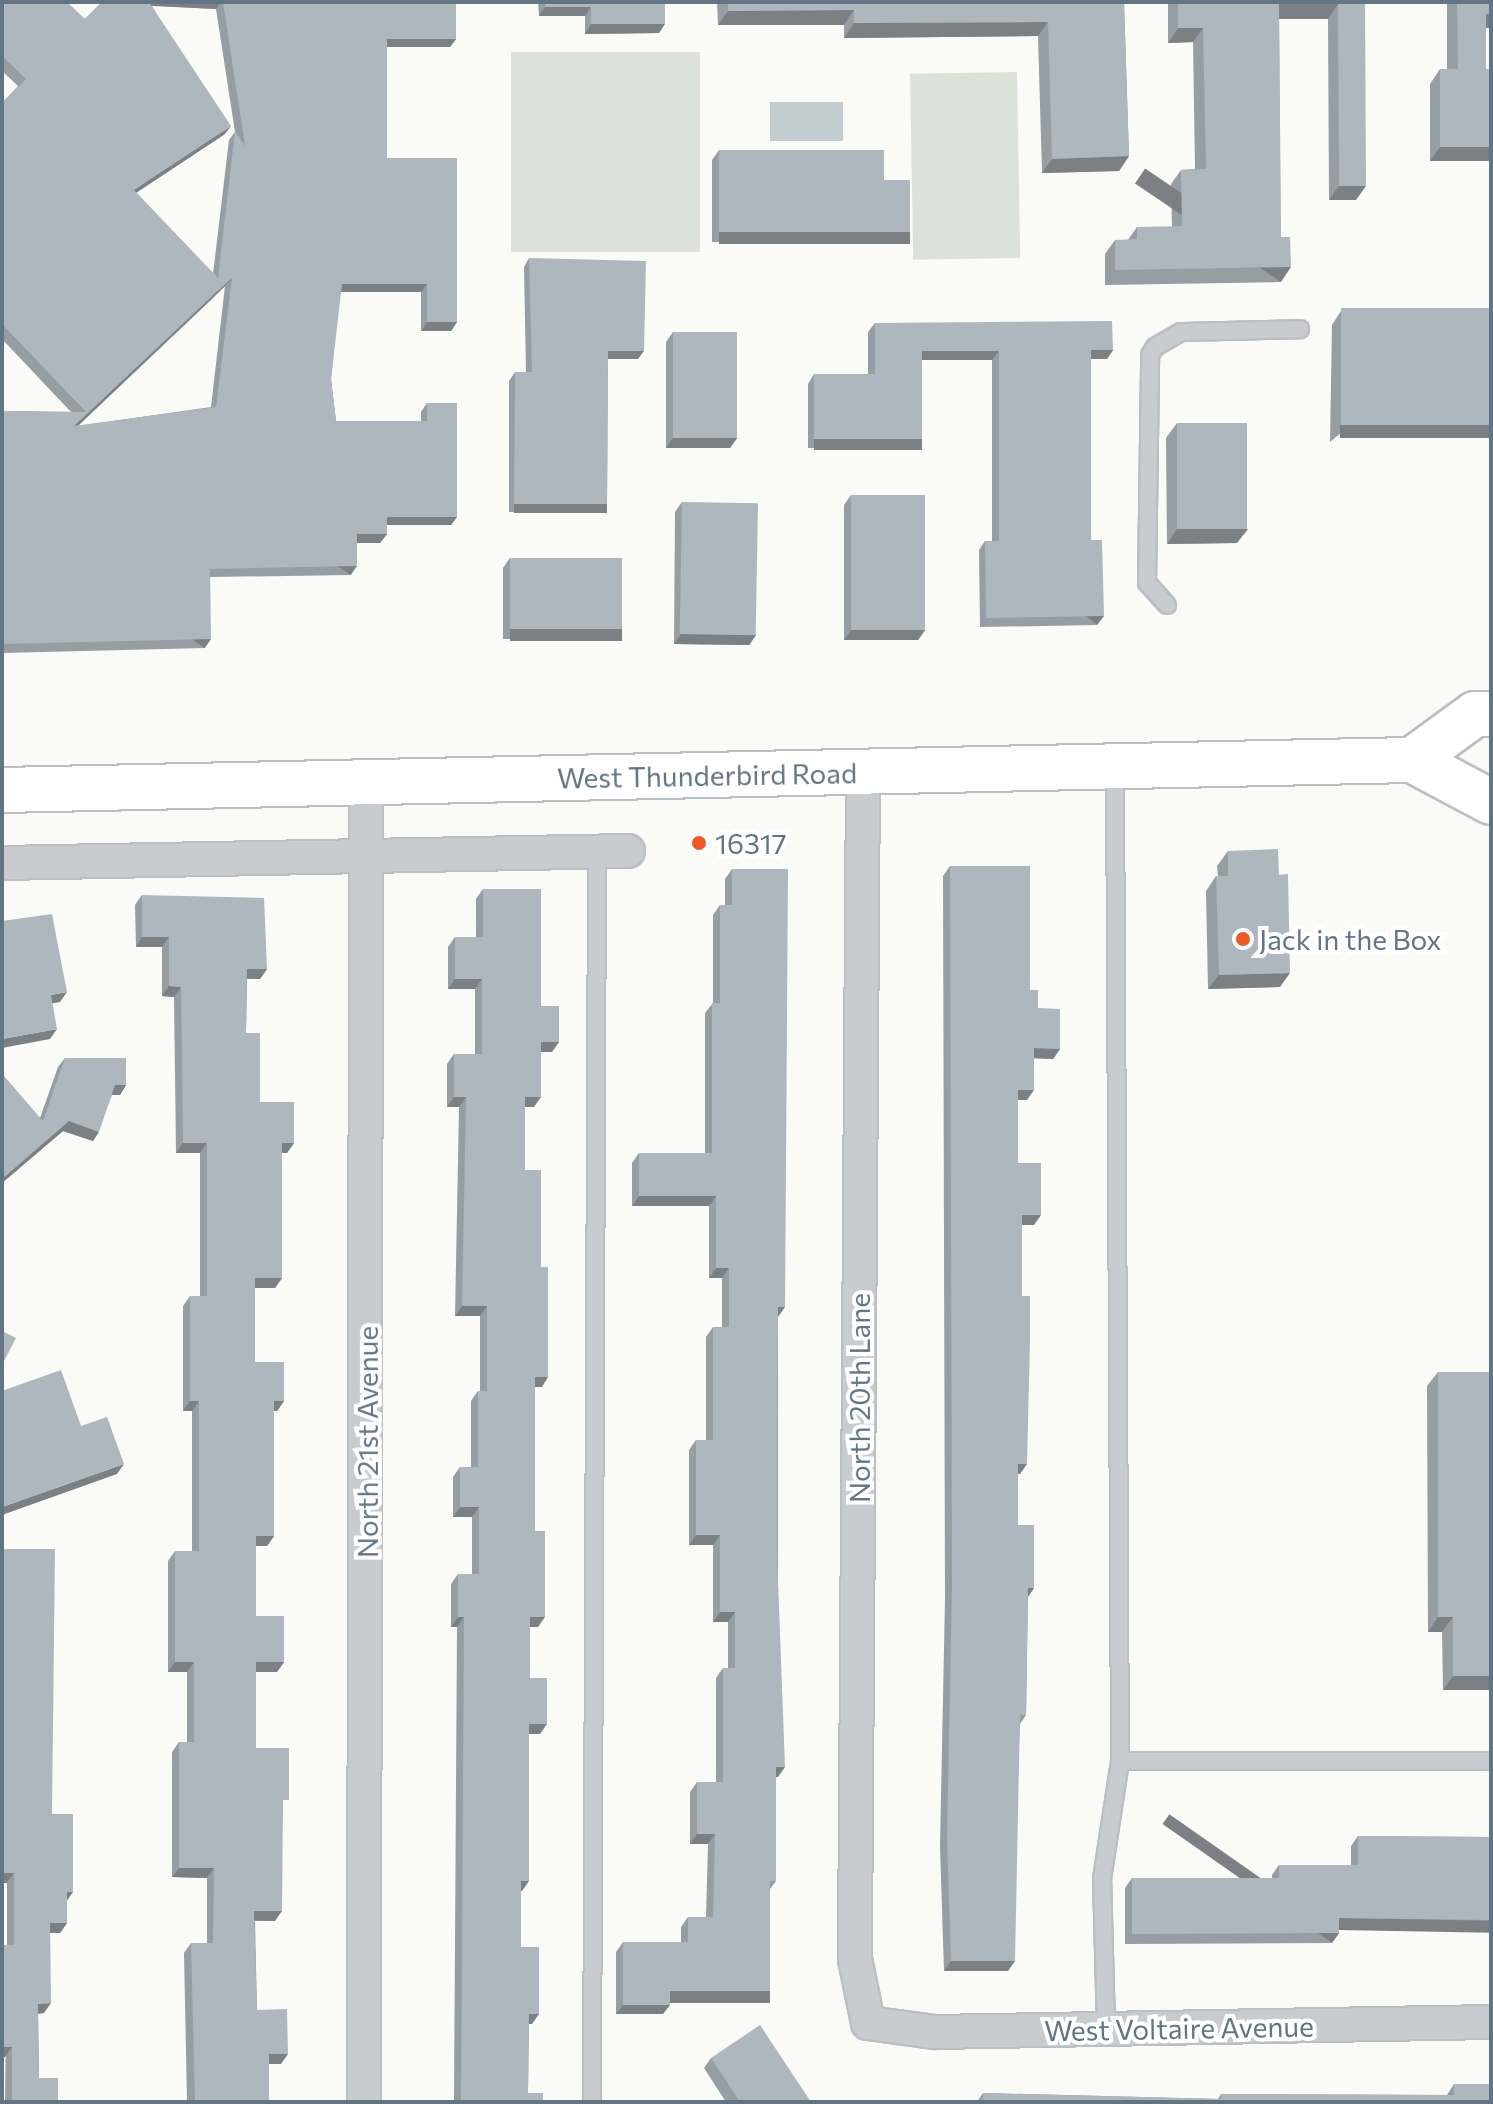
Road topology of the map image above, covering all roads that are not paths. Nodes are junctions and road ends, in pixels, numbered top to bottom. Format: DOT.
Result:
graph roads {
  1 [pos="1300,329"];
  2 [pos="1167,605"];
  3 [pos="1491,714"];
  4 [pos="1412,760"];
  5 [pos="1115,766"];
  6 [pos="863,772"];
  7 [pos="366,783"];
  8 [pos="2,790"];
  9 [pos="1491,802"];
  10 [pos="613,852"];
  11 [pos="369,856"];
  12 [pos="2,863"];
  13 [pos="1120,1761"];
  14 [pos="1491,1761"];
  15 [pos="1491,2022"];
  16 [pos="868,2023"];
  17 [pos="1106,2029"];
  18 [pos="364,2102"];
  19 [pos="592,2102"];
  1 -- 2 [label="lane"];
  3 -- 4 [label="main road"];
  4 -- 5 [label="main road, West Thunderbird Road"];
  4 -- 9 [label="main road, West Thunderbird Road"];
  5 -- 6 [label="main road, West Thunderbird Road"];
  5 -- 13 [label="lane"];
  6 -- 7 [label="main road, West Thunderbird Road"];
  6 -- 16 [label="street, North 20th Lane"];
  7 -- 8 [label="main road, West Thunderbird Road"];
  7 -- 11 [label="street, North 21st Avenue"];
  10 -- 11 [label="street"];
  10 -- 19 [label="lane"];
  11 -- 12 [label="street"];
  11 -- 18 [label="street, North 21st Avenue"];
  13 -- 14 [label="lane"];
  13 -- 17 [label="lane"];
  15 -- 17 [label="street, West Voltaire Avenue"];
  16 -- 17 [label="street, West Voltaire Avenue"];
}
